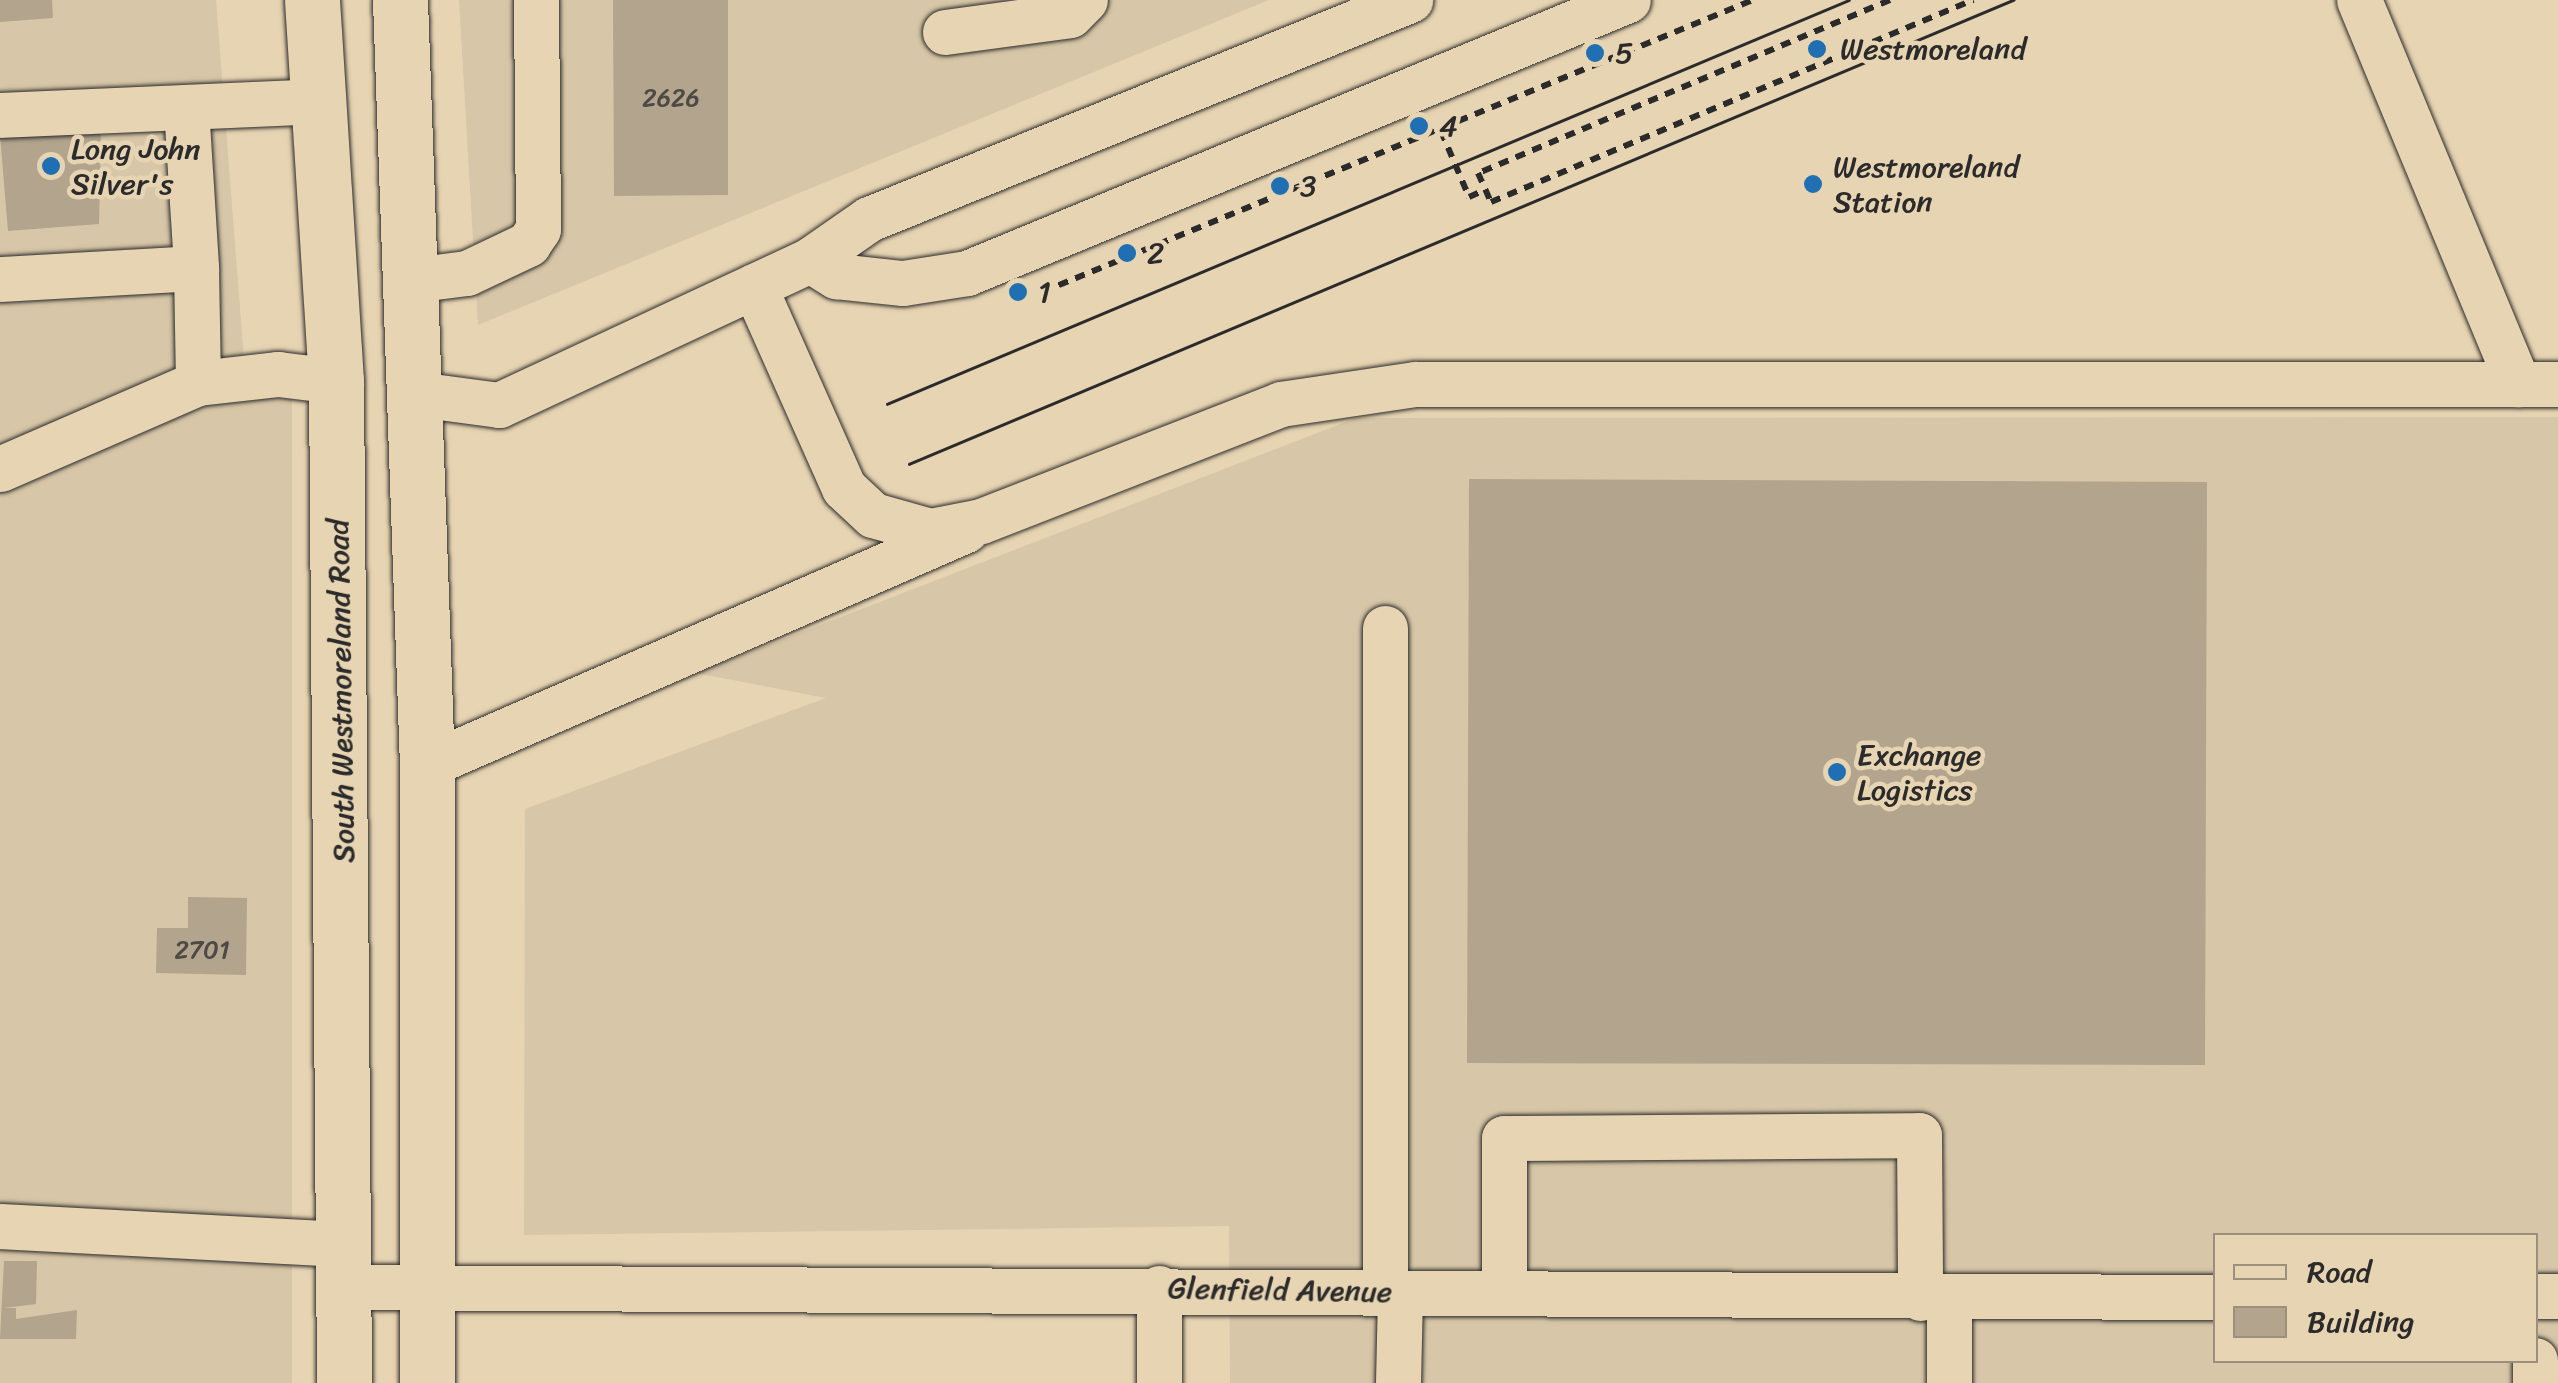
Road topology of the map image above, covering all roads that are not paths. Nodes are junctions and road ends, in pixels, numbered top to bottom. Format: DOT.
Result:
graph roads {
  1 [pos="312,0"];
  2 [pos="400,0"];
  3 [pos="536,0"];
  4 [pos="1084,0"];
  5 [pos="1410,0"];
  6 [pos="1628,0"];
  7 [pos="2359,0"];
  8 [pos="945,32"];
  9 [pos="318,101"];
  10 [pos="186,107"];
  11 [pos="0,115"];
  12 [pos="810,260"];
  13 [pos="196,268"];
  14 [pos="0,279"];
  15 [pos="412,280"];
  16 [pos="754,286"];
  17 [pos="336,381"];
  18 [pos="198,383"];
  19 [pos="2538,384"];
  20 [pos="417,394"];
  21 [pos="0,469"];
  22 [pos="981,521"];
  23 [pos="1385,628"];
  24 [pos="427,765"];
  25 [pos="0,1226"];
  26 [pos="344,1265"];
  27 [pos="427,1287"];
  28 [pos="1159,1288"];
  29 [pos="1392,1292"];
  30 [pos="1504,1292"];
  31 [pos="2213,1297"];
  32 [pos="1934,1298"];
  33 [pos="344,1383"];
  34 [pos="426,1383"];
  35 [pos="1159,1383"];
  36 [pos="1398,1383"];
  37 [pos="1949,1383"];
  1 -- 9 [label="main road, South Westmoreland Road"];
  2 -- 15 [label="main road"];
  3 -- 15 [label="street"];
  4 -- 8 [label="street"];
  5 -- 12 [label="street"];
  6 -- 12 [label="street"];
  7 -- 19 [label="street"];
  9 -- 10 [label="street"];
  9 -- 17 [label="main road, South Westmoreland Road"];
  10 -- 11 [label="street"];
  10 -- 13 [label="street"];
  12 -- 16 [label="street"];
  13 -- 14 [label="street"];
  13 -- 18 [label="street"];
  15 -- 20 [label="main road"];
  16 -- 20 [label="street"];
  16 -- 22 [label="street"];
  17 -- 18 [label="street"];
  17 -- 20 [label="main road"];
  17 -- 26 [label="main road, South Westmoreland Road"];
  18 -- 21 [label="street"];
  19 -- 22 [label="street"];
  20 -- 24 [label="main road"];
  22 -- 24 [label="street"];
  23 -- 29 [label="street"];
  24 -- 27 [label="main road"];
  25 -- 26 [label="street, Glenfield Avenue"];
  26 -- 27 [label="street, Glenfield Avenue"];
  26 -- 33 [label="main road, South Westmoreland Road"];
  27 -- 28 [label="street, Glenfield Avenue"];
  27 -- 34 [label="main road"];
  28 -- 29 [label="street, Glenfield Avenue"];
  28 -- 35 [label="street"];
  29 -- 30 [label="street, Glenfield Avenue"];
  29 -- 36 [label="street"];
  30 -- 32 [label="street, Glenfield Avenue"];
  30 -- 32 [label="street"];
  31 -- 32 [label="street, Glenfield Avenue"];
  32 -- 37 [label="street"];
}
